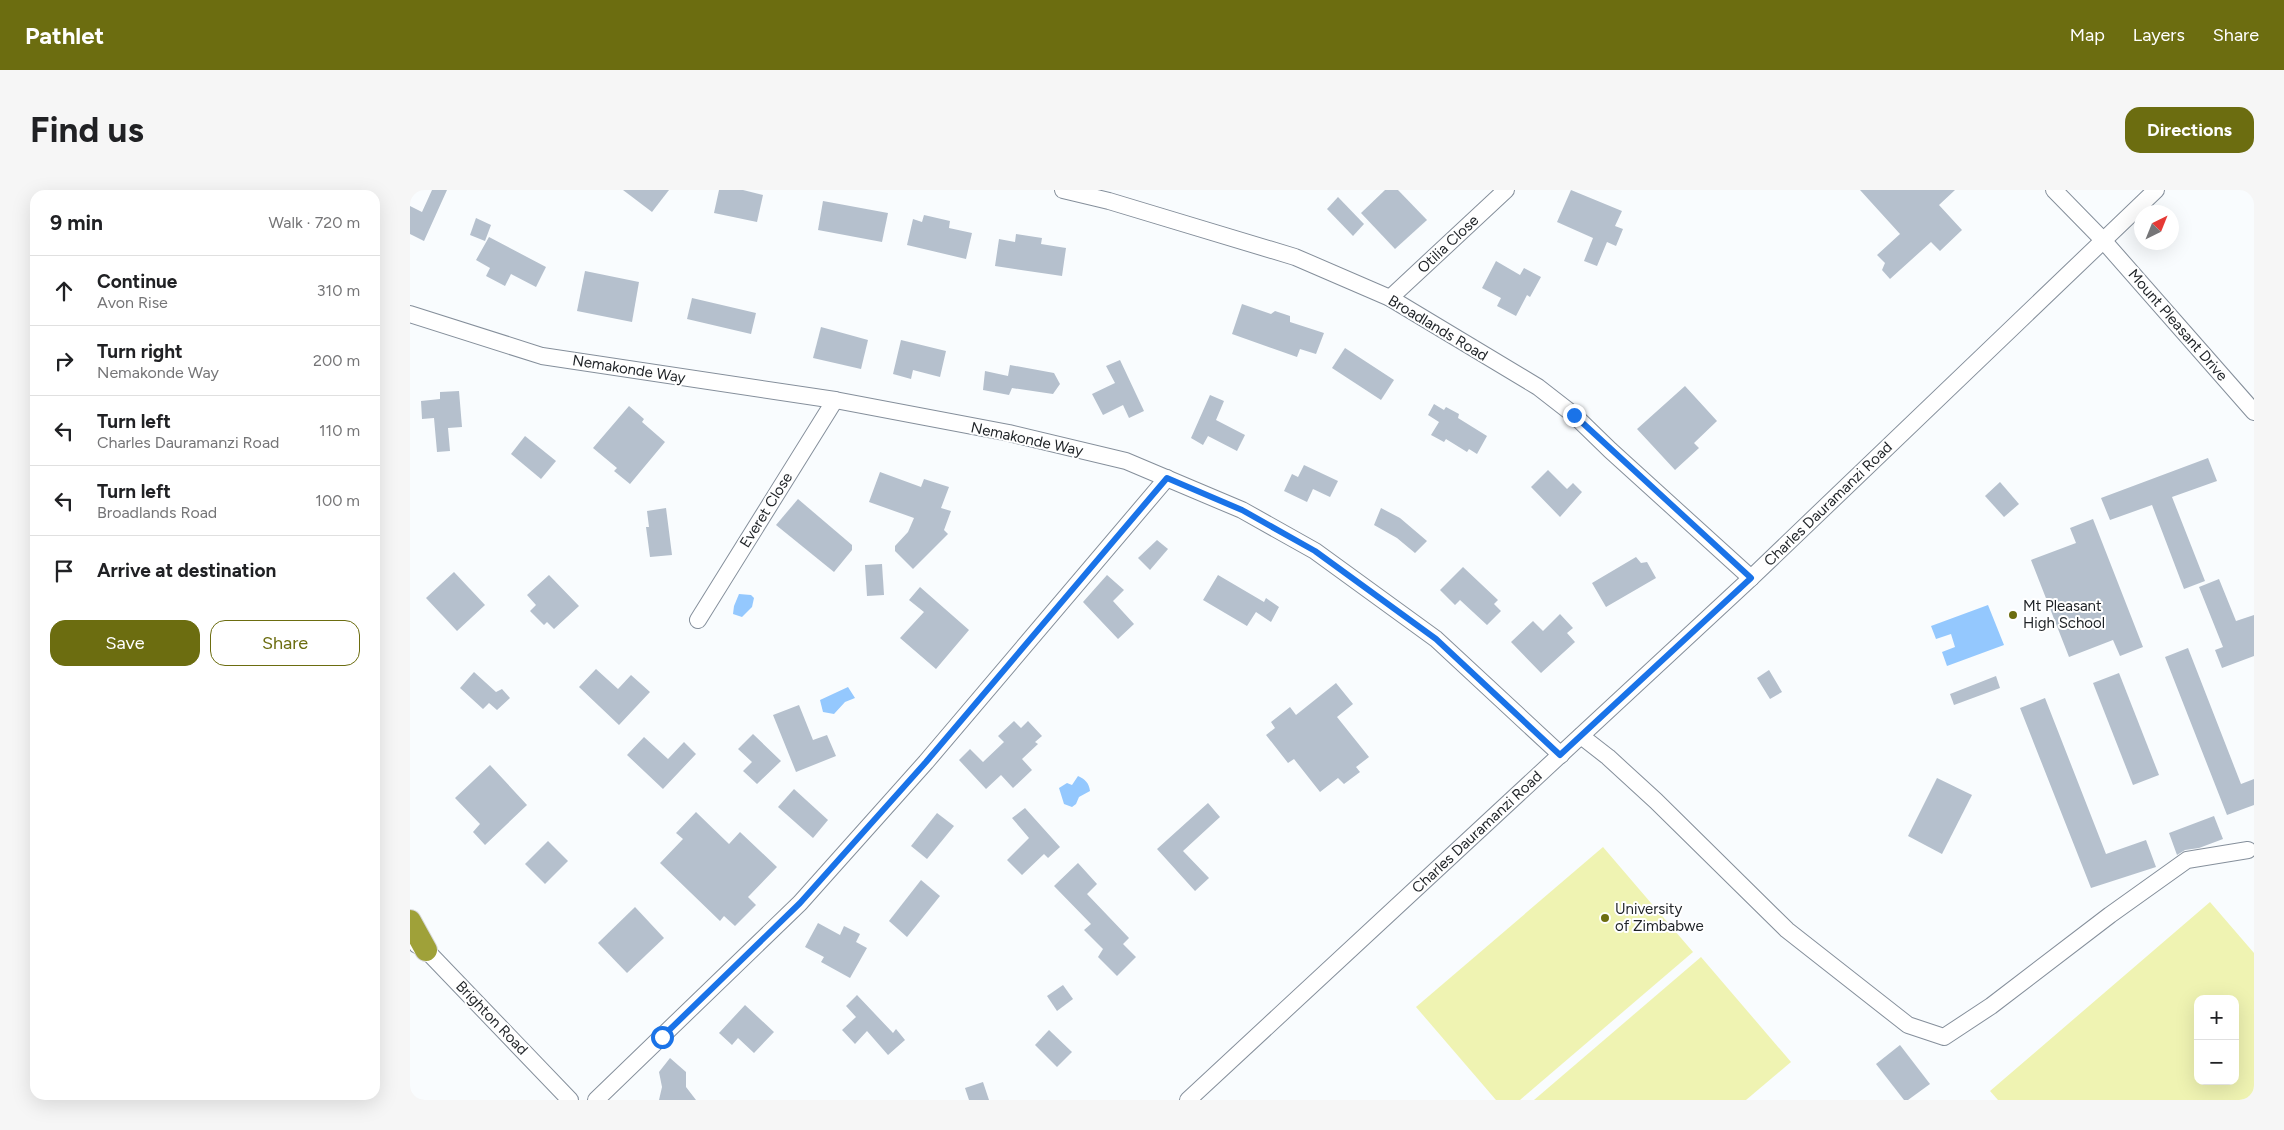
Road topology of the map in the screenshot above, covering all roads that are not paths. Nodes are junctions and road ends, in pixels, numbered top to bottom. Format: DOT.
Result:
graph roads {
  1 [pos="1063,190"];
  2 [pos="1506,190"];
  3 [pos="2054,190"];
  4 [pos="2156,190"];
  5 [pos="2102,239"];
  6 [pos="1390,298"];
  7 [pos="410,314"];
  8 [pos="835,400"];
  9 [pos="2254,412"];
  10 [pos="1167,478"];
  11 [pos="1751,578"];
  12 [pos="698,620"];
  13 [pos="1581,736"];
  14 [pos="1560,755"];
  15 [pos="2248,850"];
  16 [pos="410,921"];
  17 [pos="418,946"];
  18 [pos="570,1100"];
  19 [pos="596,1100"];
  20 [pos="1188,1100"];
  1 -- 6 [label="street, Broadlands Road"];
  2 -- 6 [label="street, Otilia Close"];
  3 -- 5 [label="street, Mount Pleasant Drive"];
  4 -- 5 [label="street, Charles Dauramanzi Road"];
  5 -- 9 [label="street, Mount Pleasant Drive"];
  5 -- 11 [label="street, Charles Dauramanzi Road"];
  6 -- 11 [label="street, Broadlands Road"];
  7 -- 8 [label="street, Nemakonde Way"];
  8 -- 10 [label="street, Nemakonde Way"];
  8 -- 12 [label="street, Everet Close"];
  10 -- 14 [label="street, Nemakonde Way"];
  10 -- 19 [label="street"];
  11 -- 13 [label="street, Charles Dauramanzi Road"];
  13 -- 14 [label="street, Charles Dauramanzi Road"];
  13 -- 15 [label="street"];
  14 -- 20 [label="street, Charles Dauramanzi Road"];
  16 -- 17 [label="highway"];
  17 -- 18 [label="street, Brighton Road"];
}
